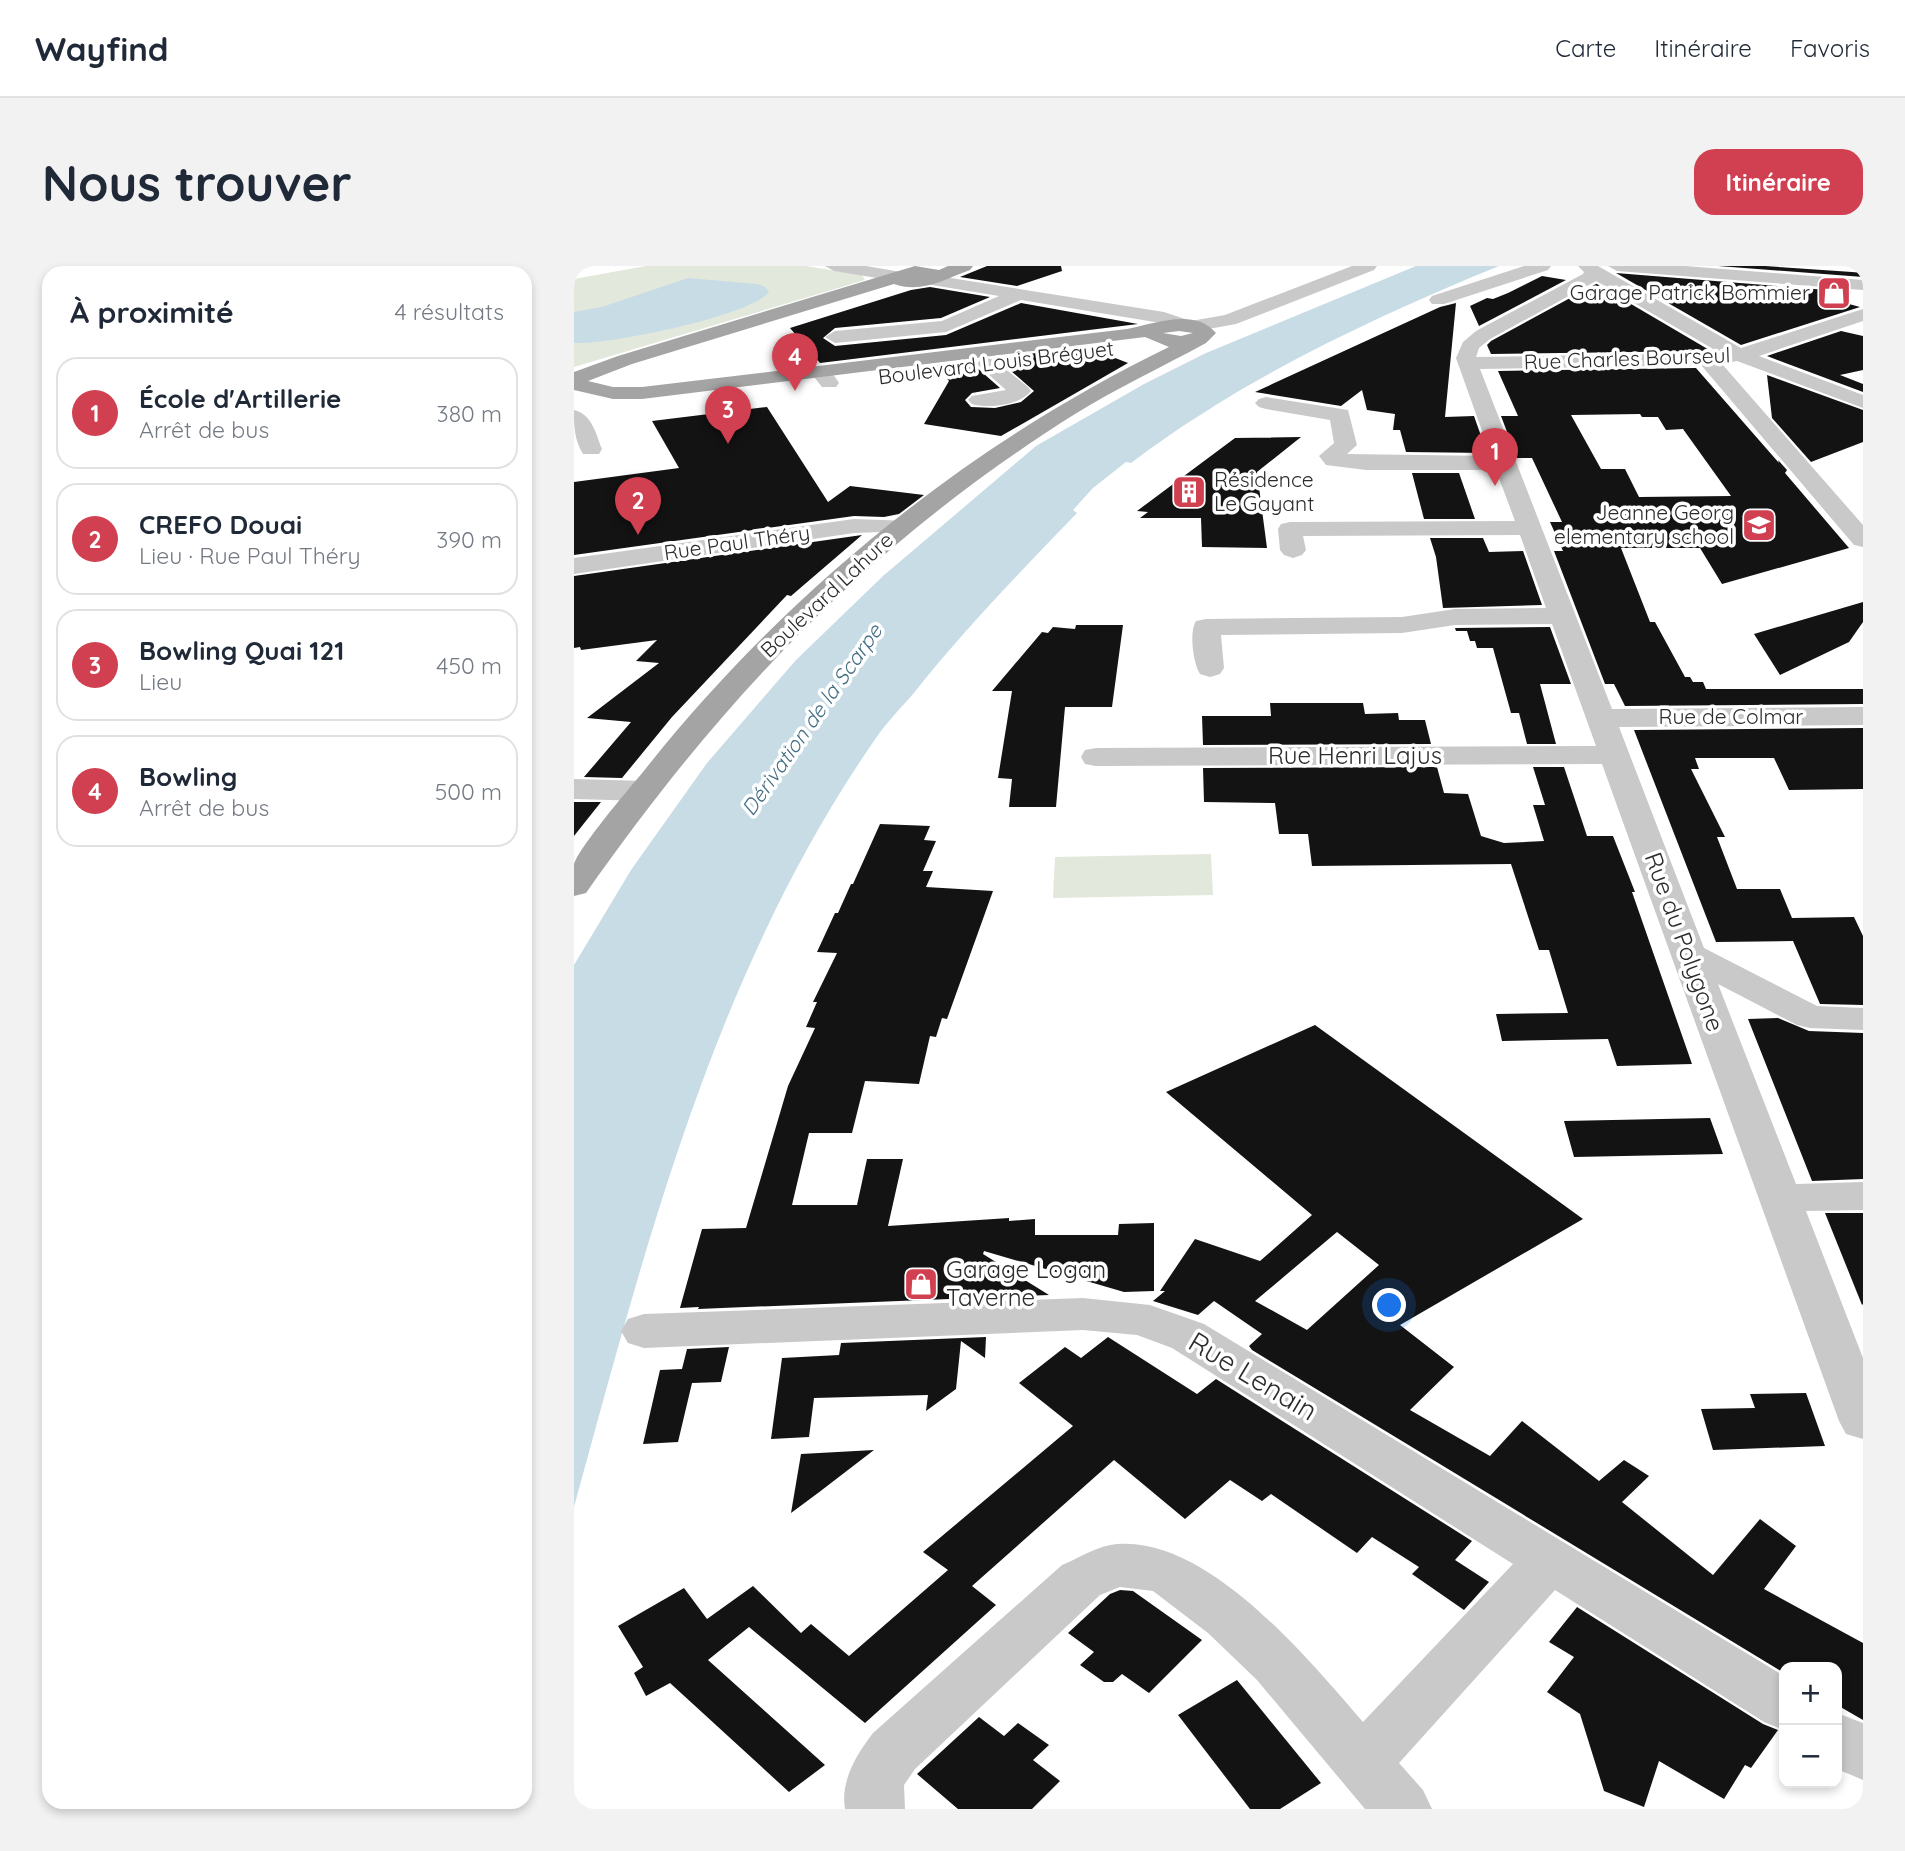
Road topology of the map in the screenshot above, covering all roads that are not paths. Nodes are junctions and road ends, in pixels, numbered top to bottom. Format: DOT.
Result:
graph roads {
  1 [pos="834,266"];
  2 [pos="964,266"];
  3 [pos="1368,266"];
  4 [pos="1542,266"];
  5 [pos="1616,266"];
  6 [pos="1590,269"];
  7 [pos="917,275"];
  8 [pos="1863,285"];
  9 [pos="1020,295"];
  10 [pos="1438,300"];
  11 [pos="1863,315"];
  12 [pos="1159,331"];
  13 [pos="1196,331"];
  14 [pos="1810,332"];
  15 [pos="835,337"];
  16 [pos="1842,341"];
  17 [pos="1121,348"];
  18 [pos="1739,355"];
  19 [pos="1707,360"];
  20 [pos="1468,363"];
  21 [pos="987,364"];
  22 [pos="1145,364"];
  23 [pos="825,377"];
  24 [pos="574,382"];
  25 [pos="979,400"];
  26 [pos="586,402"];
  27 [pos="1863,402"];
  28 [pos="1266,403"];
  29 [pos="591,449"];
  30 [pos="1505,463"];
  31 [pos="900,526"];
  32 [pos="1529,528"];
  33 [pos="1863,540"];
  34 [pos="1293,550"];
  35 [pos="574,566"];
  36 [pos="1562,616"];
  37 [pos="1210,668"];
  38 [pos="1863,716"];
  39 [pos="1600,718"];
  40 [pos="1614,755"];
  41 [pos="1096,757"];
  42 [pos="574,789"];
  43 [pos="645,791"];
  44 [pos="574,886"];
  45 [pos="1688,954"];
  46 [pos="1863,1019"];
  47 [pos="1863,1196"];
  48 [pos="1779,1198"];
  49 [pos="644,1331"];
  50 [pos="1863,1421"];
  51 [pos="1551,1559"];
  52 [pos="1779,1702"];
  53 [pos="1842,1741"];
  54 [pos="1863,1754"];
  55 [pos="1363,1762"];
  56 [pos="874,1809"];
  57 [pos="1402,1809"];
  1 -- 7 [label="street"];
  2 -- 7 [label="main road"];
  3 -- 13 [label="street"];
  4 -- 10 [label="street"];
  5 -- 8 [label="street"];
  6 -- 18 [label="street"];
  6 -- 20 [label="street"];
  7 -- 9 [label="street"];
  7 -- 24 [label="main road"];
  7 -- 26 [label="main road"];
  9 -- 12 [label="street"];
  9 -- 15 [label="street"];
  11 -- 14 [label="street, Rue Charles Bourseul"];
  12 -- 13 [label="main road"];
  12 -- 13 [label="street"];
  12 -- 17 [label="main road, Boulevard Louis Bréguet"];
  12 -- 22 [label="main road, Boulevard Lahure"];
  12 -- 23 [label="main road, Boulevard Louis Bréguet"];
  13 -- 22 [label="main road, Boulevard Lahure"];
  14 -- 16 [label="street"];
  14 -- 18 [label="street, Rue Charles Bourseul"];
  17 -- 21 [label="main road, Boulevard Louis Bréguet"];
  17 -- 22 [label="main road"];
  18 -- 19 [label="street, Rue Charles Bourseul"];
  18 -- 27 [label="street"];
  19 -- 20 [label="street, Rue Charles Bourseul"];
  19 -- 33 [label="street"];
  20 -- 30 [label="street, Rue du Polygone"];
  21 -- 23 [label="main road, Boulevard Louis Bréguet"];
  21 -- 25 [label="street"];
  22 -- 31 [label="main road, Boulevard Lahure"];
  23 -- 26 [label="main road, Boulevard Louis Bréguet"];
  24 -- 26 [label="main road, Boulevard Louis Bréguet"];
  26 -- 29 [label="street"];
  28 -- 30 [label="street"];
  30 -- 32 [label="street, Rue du Polygone"];
  31 -- 35 [label="street, Rue Paul Théry"];
  31 -- 43 [label="main road, Boulevard Lahure"];
  32 -- 34 [label="street"];
  32 -- 36 [label="street, Rue du Polygone"];
  36 -- 37 [label="street"];
  36 -- 39 [label="street, Rue du Polygone"];
  38 -- 39 [label="street, Rue de Colmar"];
  39 -- 40 [label="street, Rue du Polygone"];
  40 -- 41 [label="street, Rue Henri Lajus"];
  40 -- 45 [label="street, Rue du Polygone"];
  42 -- 43 [label="street"];
  43 -- 44 [label="main road, Boulevard Lahure"];
  45 -- 46 [label="street"];
  45 -- 48 [label="street, Rue du Polygone"];
  47 -- 48 [label="street"];
  48 -- 50 [label="street, Rue du Polygone"];
  49 -- 51 [label="street, Rue Lenain"];
  51 -- 52 [label="street, Rue Lenain"];
  51 -- 55 [label="street"];
  53 -- 54 [label="street"];
  55 -- 56 [label="street"];
  55 -- 57 [label="street"];
}
